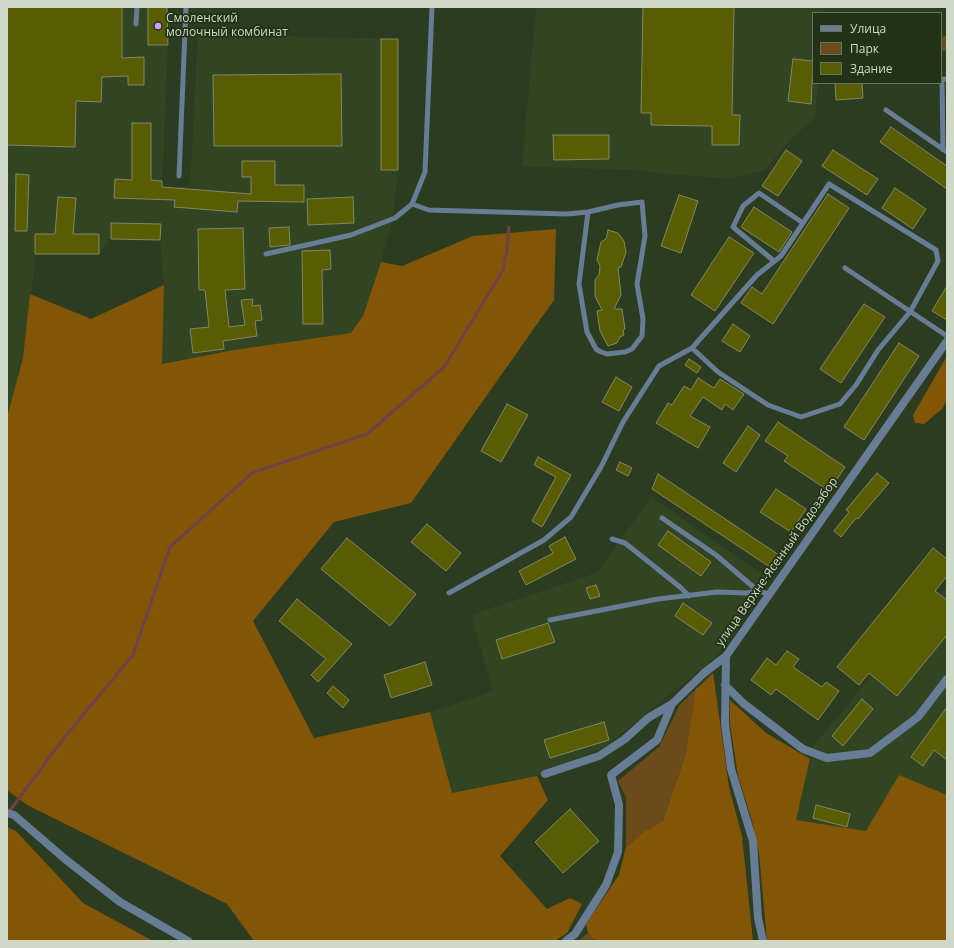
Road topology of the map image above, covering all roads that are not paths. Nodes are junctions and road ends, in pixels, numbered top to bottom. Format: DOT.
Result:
graph roads {
  1 [pos="137,7"];
  2 [pos="186,7"];
  3 [pos="432,7"];
  4 [pos="136,24"];
  5 [pos="947,79"];
  6 [pos="886,110"];
  7 [pos="945,151"];
  8 [pos="179,176"];
  9 [pos="412,204"];
  10 [pos="588,212"];
  11 [pos="803,223"];
  12 [pos="266,254"];
  13 [pos="774,261"];
  14 [pos="845,268"];
  15 [pos="910,312"];
  16 [pos="947,336"];
  17 [pos="947,342"];
  18 [pos="692,348"];
  19 [pos="662,518"];
  20 [pos="612,539"];
  21 [pos="758,591"];
  22 [pos="449,593"];
  23 [pos="769,594"];
  24 [pos="689,596"];
  25 [pos="550,620"];
  26 [pos="726,656"];
  27 [pos="947,679"];
  28 [pos="725,685"];
  29 [pos="672,704"];
  30 [pos="545,774"];
  31 [pos="7,813"];
  32 [pos="188,941"];
  33 [pos="566,941"];
  34 [pos="763,941"];
  1 -- 4 [label="lane"];
  2 -- 8 [label="lane"];
  3 -- 9 [label="lane"];
  5 -- 7 [label="lane"];
  6 -- 7 [label="lane"];
  9 -- 10 [label="lane"];
  9 -- 12 [label="lane"];
  10 -- 10 [label="lane"];
  11 -- 13 [label="lane"];
  11 -- 13 [label="lane"];
  11 -- 15 [label="lane"];
  13 -- 18 [label="lane"];
  14 -- 15 [label="lane"];
  15 -- 16 [label="lane"];
  15 -- 18 [label="lane"];
  17 -- 23 [label="street, улица Верхне-Ясенный Водозабор"];
  18 -- 22 [label="lane"];
  19 -- 21 [label="lane"];
  20 -- 24 [label="lane"];
  21 -- 23 [label="lane"];
  21 -- 24 [label="lane"];
  23 -- 26 [label="street, улица Верхне-Ясенный Водозабор"];
  24 -- 25 [label="lane"];
  26 -- 28 [label="street"];
  26 -- 29 [label="street, улица Верхне-Ясенный Водозабор"];
  27 -- 28 [label="street"];
  28 -- 34 [label="street"];
  29 -- 30 [label="street, улица Верхне-Ясенный Водозабор"];
  29 -- 33 [label="street"];
  31 -- 32 [label="street"];
}
